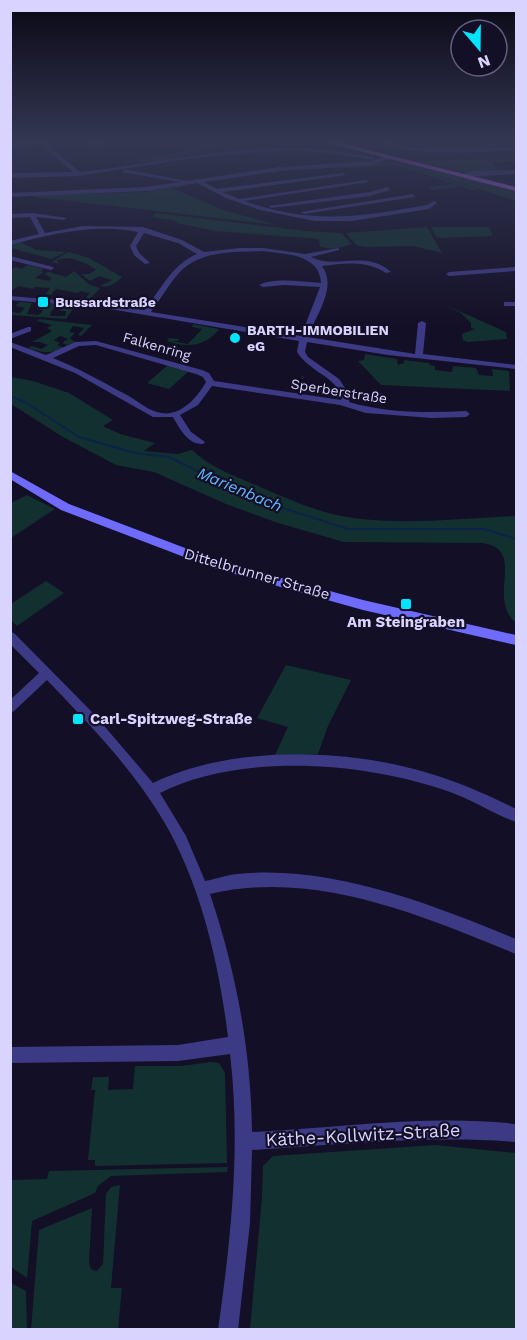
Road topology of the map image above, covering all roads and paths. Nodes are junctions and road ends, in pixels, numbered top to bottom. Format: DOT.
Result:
graph roads {
  1 [pos="242,202"];
  2 [pos="307,202"];
  3 [pos="375,202"];
  4 [pos="429,202"];
  5 [pos="262,207"];
  6 [pos="292,214"];
  7 [pos="32,215"];
  8 [pos="10,216"];
  9 [pos="64,218"];
  10 [pos="143,229"];
  11 [pos="43,235"];
  12 [pos="10,243"];
  13 [pos="337,249"];
  14 [pos="202,254"];
  15 [pos="306,256"];
  16 [pos="10,258"];
  17 [pos="147,263"];
  18 [pos="319,264"];
  19 [pos="48,266"];
  20 [pos="516,269"];
  21 [pos="388,272"];
  22 [pos="449,274"];
  23 [pos="262,285"];
  24 [pos="322,285"];
  25 [pos="10,298"];
  26 [pos="507,304"];
  27 [pos="516,304"];
  28 [pos="147,312"];
  29 [pos="422,323"];
  30 [pos="28,329"];
  31 [pos="10,337"];
  32 [pos="305,339"];
  33 [pos="10,344"];
  34 [pos="419,357"];
  35 [pos="48,358"];
  36 [pos="516,367"];
  37 [pos="210,383"];
  38 [pos="344,404"];
  39 [pos="466,414"];
  40 [pos="176,415"];
  41 [pos="200,442"];
  42 [pos="10,474"];
  43 [pos="10,636"];
  44 [pos="516,640"];
  45 [pos="46,674"];
  46 [pos="10,708"];
  47 [pos="151,791"];
  48 [pos="516,816"];
  49 [pos="201,889"];
  50 [pos="516,946"];
  51 [pos="238,1044"];
  52 [pos="10,1055"];
  53 [pos="516,1133"];
  54 [pos="245,1141"];
  55 [pos="228,1329"];
  1 -- 5 [label="street"];
  2 -- 5 [label="street"];
  3 -- 6 [label="street"];
  4 -- 6 [label="street"];
  5 -- 6 [label="street"];
  7 -- 8 [label="street"];
  7 -- 9 [label="street"];
  7 -- 11 [label="street"];
  10 -- 11 [label="street"];
  10 -- 14 [label="street"];
  10 -- 17 [label="street"];
  11 -- 12 [label="street"];
  13 -- 15 [label="street"];
  14 -- 15 [label="street"];
  14 -- 28 [label="street"];
  15 -- 18 [label="street"];
  16 -- 19 [label="street"];
  18 -- 21 [label="street"];
  18 -- 24 [label="street"];
  20 -- 22 [label="street"];
  23 -- 24 [label="street"];
  24 -- 32 [label="street"];
  25 -- 28 [label="street"];
  26 -- 27 [label="street"];
  28 -- 32 [label="street"];
  29 -- 34 [label="street"];
  30 -- 31 [label="street"];
  32 -- 34 [label="street"];
  32 -- 38 [label="street"];
  33 -- 35 [label="street"];
  34 -- 36 [label="street"];
  35 -- 37 [label="street, Falkenring"];
  35 -- 40 [label="street"];
  37 -- 38 [label="street, Sperberstraße"];
  37 -- 40 [label="street"];
  38 -- 39 [label="street, Sperberstraße"];
  40 -- 41 [label="street"];
  42 -- 44 [label="street, Dittelbrunner Straße"];
  43 -- 45 [label="street"];
  45 -- 46 [label="street"];
  45 -- 47 [label="street"];
  47 -- 48 [label="street"];
  47 -- 49 [label="street"];
  49 -- 50 [label="street"];
  49 -- 51 [label="street"];
  51 -- 52 [label="street"];
  51 -- 54 [label="street"];
  53 -- 54 [label="street, Käthe-Kollwitz-Straße"];
  54 -- 55 [label="street"];
}
